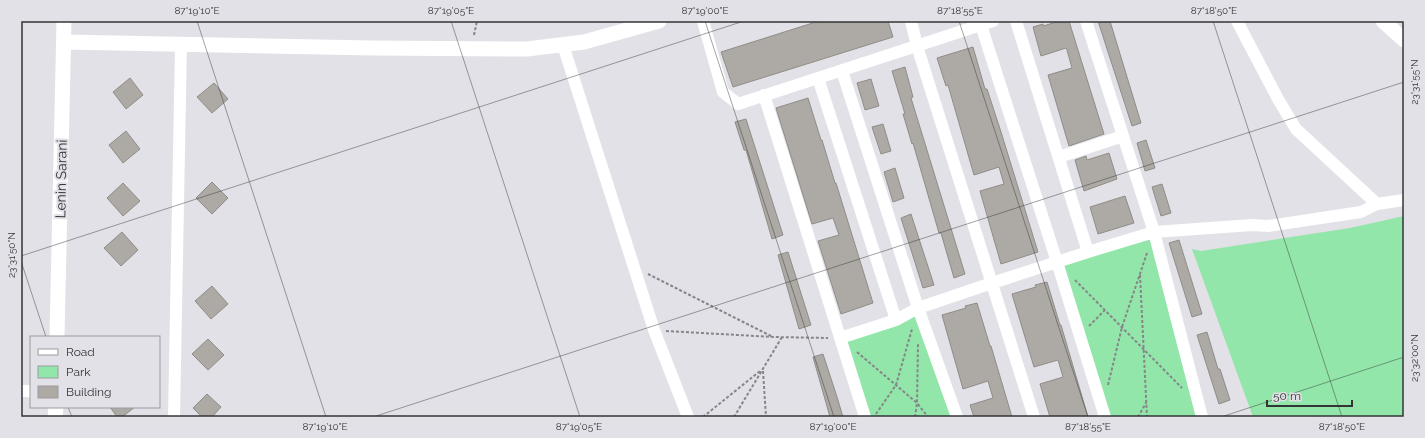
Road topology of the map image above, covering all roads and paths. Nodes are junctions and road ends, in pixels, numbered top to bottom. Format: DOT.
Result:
graph roads {
  1 [pos="64,21"];
  2 [pos="659,21"];
  3 [pos="703,21"];
  4 [pos="911,21"];
  5 [pos="993,21"];
  6 [pos="1016,21"];
  7 [pos="1086,21"];
  8 [pos="1237,21"];
  9 [pos="1383,21"];
  10 [pos="981,25"];
  11 [pos="1404,40"];
  12 [pos="64,42"];
  13 [pos="181,44"];
  14 [pos="563,45"];
  15 [pos="917,46"];
  16 [pos="842,71"];
  17 [pos="818,78"];
  18 [pos="764,95"];
  19 [pos="1123,136"];
  20 [pos="1059,157"];
  21 [pos="1404,200"];
  22 [pos="1377,204"];
  23 [pos="1154,232"];
  24 [pos="1088,252"];
  25 [pos="1057,262"];
  26 [pos="632,266"];
  27 [pos="1140,274"];
  28 [pos="1072,277"];
  29 [pos="992,283"];
  30 [pos="918,308"];
  31 [pos="1105,310"];
  32 [pos="896,320"];
  33 [pos="1122,327"];
  34 [pos="654,330"];
  35 [pos="1080,334"];
  36 [pos="57,336"];
  37 [pos="774,337"];
  38 [pos="782,337"];
  39 [pos="840,338"];
  40 [pos="918,340"];
  41 [pos="1144,349"];
  42 [pos="857,352"];
  43 [pos="763,369"];
  44 [pos="896,385"];
  45 [pos="1108,385"];
  46 [pos="1182,388"];
  47 [pos="1146,402"];
  48 [pos="917,403"];
  49 [pos="174,417"];
  50 [pos="688,417"];
  51 [pos="703,417"];
  52 [pos="734,417"];
  53 [pos="766,417"];
  54 [pos="865,417"];
  55 [pos="874,417"];
  56 [pos="915,417"];
  57 [pos="928,417"];
  58 [pos="957,417"];
  59 [pos="1034,417"];
  60 [pos="1105,417"];
  61 [pos="1138,417"];
  62 [pos="1147,417"];
  63 [pos="1202,417"];
  1 -- 12 [label="street, Lenin Sarani"];
  2 -- 14 [label="street"];
  3 -- 18 [label="street"];
  4 -- 15 [label="street"];
  5 -- 10 [label="street"];
  6 -- 20 [label="street"];
  7 -- 19 [label="street"];
  8 -- 22 [label="street"];
  9 -- 11 [label="street"];
  10 -- 15 [label="street"];
  10 -- 25 [label="street"];
  12 -- 13 [label="street"];
  12 -- 36 [label="street, Lenin Sarani"];
  13 -- 14 [label="street"];
  13 -- 49 [label="street"];
  14 -- 26 [label="street"];
  15 -- 16 [label="street"];
  15 -- 29 [label="street"];
  16 -- 17 [label="street"];
  16 -- 30 [label="street"];
  17 -- 18 [label="street"];
  17 -- 32 [label="street"];
  18 -- 39 [label="street"];
  19 -- 20 [label="street"];
  19 -- 23 [label="street"];
  20 -- 24 [label="street"];
  21 -- 22 [label="street"];
  22 -- 23 [label="street"];
  23 -- 24 [label="street"];
  23 -- 27 [label="path"];
  23 -- 63 [label="street"];
  24 -- 25 [label="street"];
  25 -- 29 [label="street"];
  25 -- 35 [label="street"];
  26 -- 34 [label="street"];
  26 -- 37 [label="path"];
  27 -- 33 [label="path"];
  27 -- 41 [label="path"];
  28 -- 31 [label="path"];
  29 -- 30 [label="street"];
  29 -- 59 [label="street"];
  30 -- 32 [label="street"];
  30 -- 44 [label="path"];
  30 -- 58 [label="street"];
  31 -- 33 [label="path"];
  31 -- 35 [label="path"];
  32 -- 39 [label="street"];
  33 -- 41 [label="path"];
  33 -- 45 [label="path"];
  34 -- 37 [label="path"];
  34 -- 50 [label="street"];
  35 -- 60 [label="street"];
  37 -- 38 [label="path"];
  38 -- 39 [label="path"];
  38 -- 43 [label="path"];
  39 -- 54 [label="street"];
  40 -- 48 [label="path"];
  41 -- 46 [label="path"];
  41 -- 47 [label="path"];
  42 -- 44 [label="path"];
  43 -- 51 [label="path"];
  43 -- 52 [label="path"];
  43 -- 53 [label="path"];
  44 -- 48 [label="path"];
  44 -- 55 [label="path"];
  47 -- 61 [label="path"];
  47 -- 62 [label="path"];
  48 -- 56 [label="path"];
  48 -- 57 [label="path"];
}
